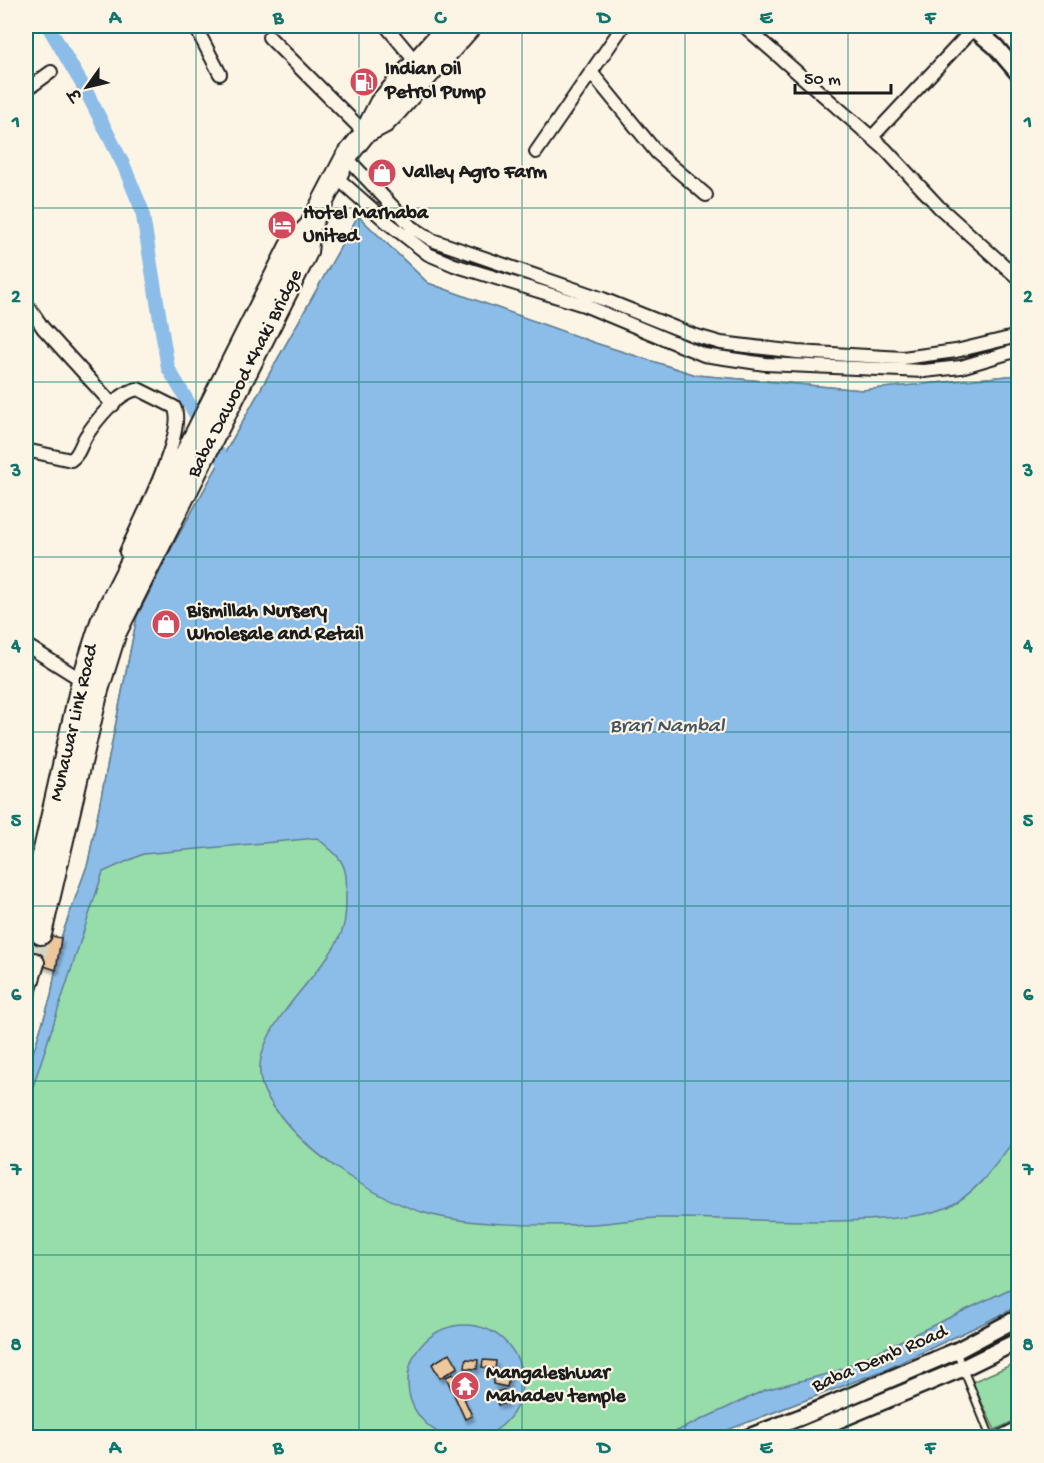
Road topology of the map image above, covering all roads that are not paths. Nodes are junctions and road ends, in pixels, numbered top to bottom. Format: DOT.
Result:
graph roads {
  1 [pos="195,26"];
  2 [pos="386,26"];
  3 [pos="448,26"];
  4 [pos="471,26"];
  5 [pos="623,26"];
  6 [pos="744,26"];
  7 [pos="972,27"];
  8 [pos="269,37"];
  9 [pos="415,62"];
  10 [pos="51,72"];
  11 [pos="591,72"];
  12 [pos="1018,73"];
  13 [pos="219,74"];
  14 [pos="26,90"];
  15 [pos="364,134"];
  16 [pos="872,137"];
  17 [pos="536,152"];
  18 [pos="345,157"];
  19 [pos="335,176"];
  20 [pos="706,195"];
  21 [pos="1018,278"];
  22 [pos="26,303"];
  23 [pos="1018,336"];
  24 [pos="1018,350"];
  25 [pos="797,352"];
  26 [pos="796,366"];
  27 [pos="113,405"];
  28 [pos="26,450"];
  29 [pos="104,629"];
  30 [pos="26,645"];
  31 [pos="90,686"];
  32 [pos="34,932"];
  33 [pos="34,963"];
  34 [pos="26,989"];
  35 [pos="1018,1318"];
  36 [pos="1018,1341"];
  37 [pos="956,1351"];
  38 [pos="963,1368"];
  39 [pos="1018,1425"];
  40 [pos="777,1432"];
  41 [pos="752,1436"];
  42 [pos="795,1437"];
  43 [pos="992,1437"];
  1 -- 13 [label="street"];
  2 -- 9 [label="street"];
  3 -- 9 [label="main road"];
  4 -- 15 [label="main road"];
  5 -- 11 [label="street"];
  6 -- 16 [label="street"];
  7 -- 12 [label="street"];
  7 -- 16 [label="street"];
  8 -- 15 [label="street"];
  9 -- 15 [label="main road"];
  10 -- 14 [label="street"];
  11 -- 17 [label="street"];
  11 -- 20 [label="street"];
  15 -- 18 [label="main road"];
  16 -- 21 [label="street"];
  18 -- 19 [label="main road"];
  18 -- 25 [label="street"];
  19 -- 26 [label="street"];
  19 -- 29 [label="main road, Baba Dawood Khaki Bridge"];
  22 -- 27 [label="street"];
  23 -- 25 [label="street"];
  24 -- 26 [label="street"];
  25 -- 26 [label="street"];
  27 -- 28 [label="street"];
  27 -- 29 [label="street"];
  29 -- 31 [label="main road, Munawar Link Road"];
  30 -- 31 [label="street"];
  31 -- 32 [label="main road, Munawar Link Road"];
  33 -- 34 [label="main road"];
  35 -- 37 [label="street, Baba Demb Road"];
  36 -- 38 [label="street, Baba Demb Road"];
  37 -- 38 [label="lane"];
  37 -- 40 [label="street, Baba Demb Road"];
  38 -- 42 [label="street, Baba Demb Road"];
  38 -- 43 [label="lane"];
  39 -- 43 [label="lane"];
  40 -- 41 [label="street, Baba Demb Road"];
}
